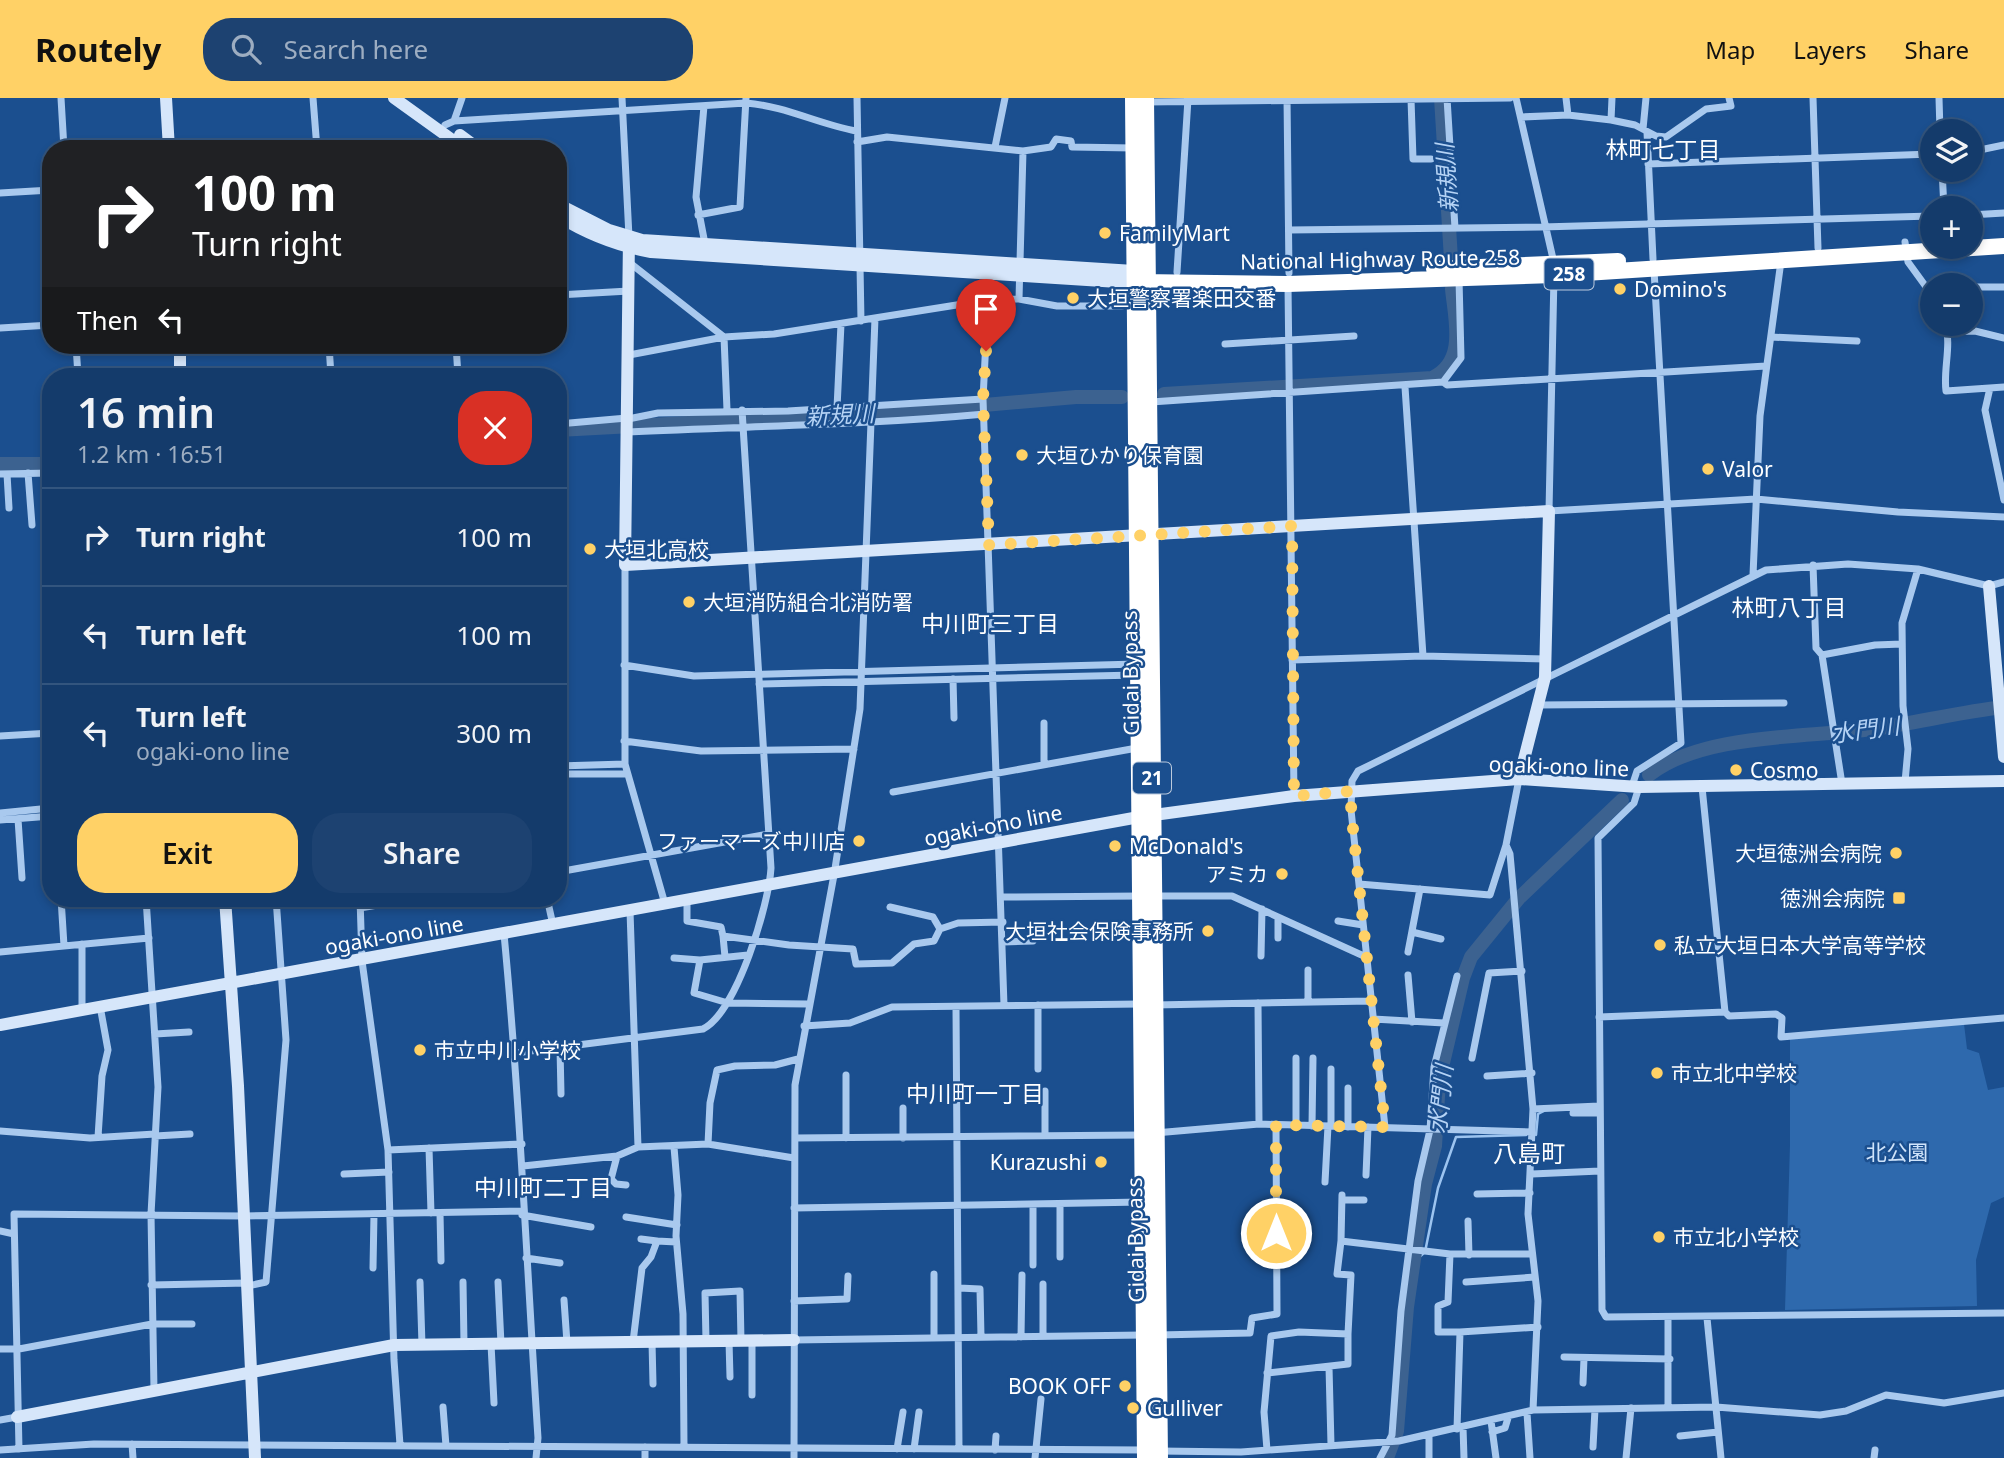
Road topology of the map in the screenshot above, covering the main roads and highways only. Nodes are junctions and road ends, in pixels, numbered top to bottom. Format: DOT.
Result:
graph roads {
  1 [pos="166,98"];
  2 [pos="394,98"];
  3 [pos="409,98"];
  4 [pos="1142,99"];
  5 [pos="168,140"];
  6 [pos="452,140"];
  7 [pos="469,140"];
  8 [pos="567,210"];
  9 [pos="567,222"];
  10 [pos="2004,236"];
  11 [pos="1983,237"];
  12 [pos="629,242"];
  13 [pos="1920,243"];
  14 [pos="2004,246"];
  15 [pos="1906,247"];
  16 [pos="860,260"];
  17 [pos="1654,264"];
  18 [pos="1554,270"];
  19 [pos="1141,277"];
  20 [pos="1289,279"];
  21 [pos="1143,535"];
  22 [pos="1989,586"];
  23 [pos="2004,757"];
  24 [pos="1519,779"];
  25 [pos="2004,781"];
  26 [pos="1146,816"];
  27 [pos="226,907"];
  28 [pos="232,983"];
  29 [pos="0,1025"];
  30 [pos="1149,1134"];
  31 [pos="1150,1335"];
  32 [pos="794,1340"];
  33 [pos="251,1372"];
  34 [pos="17,1417"];
  35 [pos="255,1451"];
  36 [pos="1153,1454"];
  1 -- 5 [label="main road"];
  2 -- 6 [label="main road"];
  3 -- 7 [label="main road"];
  4 -- 19 [label="highway, Gidai Bypass / 21"];
  4 -- 19 [label="highway, Gidai Bypass / 21"];
  8 -- 12 [label="main road"];
  9 -- 12 [label="main road"];
  10 -- 11 [label="highway"];
  12 -- 16 [label="main road"];
  12 -- 16 [label="main road"];
  12 -- 21 [label="main road"];
  13 -- 15 [label="highway, National Highway Route 258 / 258"];
  14 -- 15 [label="highway, National Highway Route 258 / 258"];
  15 -- 17 [label="highway, National Highway Route 258 / 258"];
  15 -- 17 [label="highway, National Highway Route 258 / 258"];
  16 -- 19 [label="main road"];
  17 -- 18 [label="highway, National Highway Route 258 / 258"];
  18 -- 20 [label="highway, National Highway Route 258 / 258"];
  18 -- 20 [label="highway, National Highway Route 258 / 258"];
  19 -- 20 [label="highway, National Highway Route 258 / 258"];
  19 -- 20 [label="highway, National Highway Route 258 / 258"];
  19 -- 21 [label="highway, Gidai Bypass / 21"];
  19 -- 21 [label="highway, Gidai Bypass / 21"];
  21 -- 24 [label="main road"];
  21 -- 26 [label="highway, Gidai Bypass / 21"];
  21 -- 26 [label="highway, Gidai Bypass / 21"];
  22 -- 23 [label="main road"];
  24 -- 25 [label="main road, ogaki-ono line"];
  24 -- 26 [label="main road, ogaki-ono line"];
  26 -- 28 [label="main road, ogaki-ono line"];
  26 -- 30 [label="highway, Gidai Bypass / 21"];
  27 -- 28 [label="main road"];
  28 -- 29 [label="main road, ogaki-ono line"];
  28 -- 33 [label="main road"];
  30 -- 31 [label="highway, Gidai Bypass / 21"];
  30 -- 31 [label="highway, Gidai Bypass / 21"];
  31 -- 36 [label="highway, Gidai Bypass / 21"];
  32 -- 33 [label="main road"];
  33 -- 34 [label="main road"];
  33 -- 35 [label="main road"];
}
